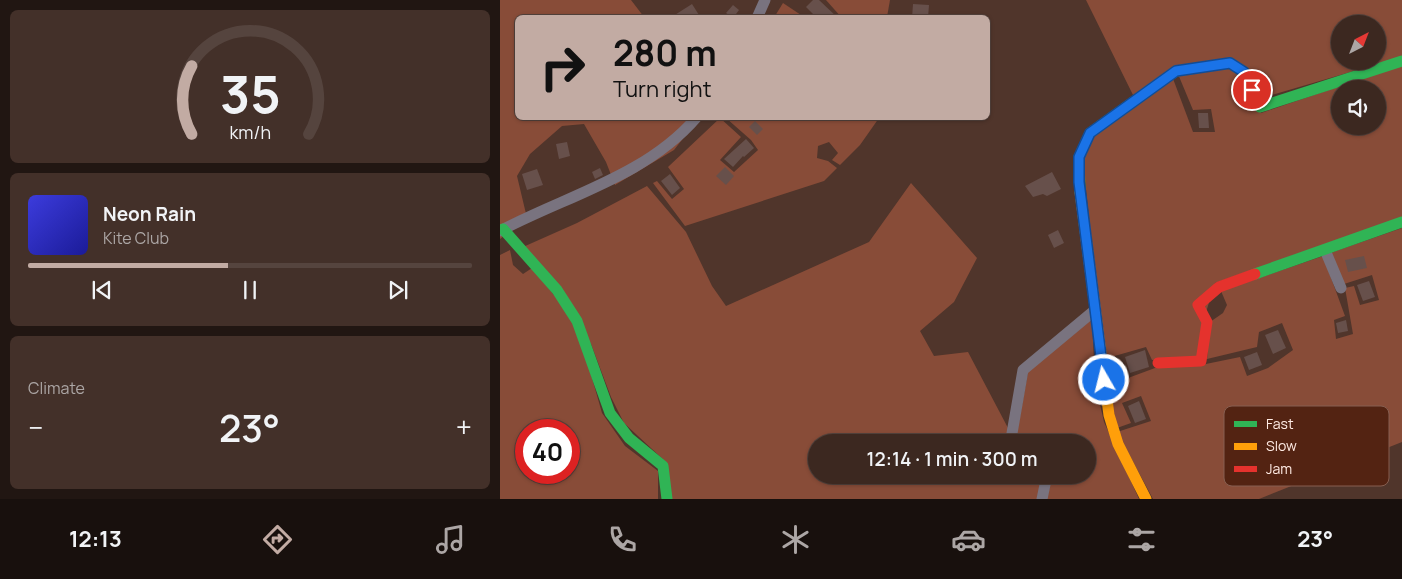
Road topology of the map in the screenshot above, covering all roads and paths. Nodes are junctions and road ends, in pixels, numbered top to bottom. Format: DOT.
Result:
graph roads {
  1 [pos="765,0"];
  2 [pos="758,15"];
  3 [pos="1402,61"];
  4 [pos="694,120"];
  5 [pos="1402,222"];
  6 [pos="502,230"];
  7 [pos="1325,250"];
  8 [pos="1341,288"];
  9 [pos="1095,310"];
  10 [pos="1158,363"];
  11 [pos="1012,434"];
  12 [pos="1045,484"];
  13 [pos="667,499"];
  14 [pos="1042,499"];
  15 [pos="1146,499"];
  1 -- 2 [label="street"];
  3 -- 9 [label="street"];
  4 -- 6 [label="street"];
  5 -- 7 [label="street"];
  6 -- 13 [label="street"];
  7 -- 8 [label="street"];
  7 -- 10 [label="street"];
  9 -- 11 [label="street"];
  9 -- 15 [label="street"];
  12 -- 14 [label="street"];
}
